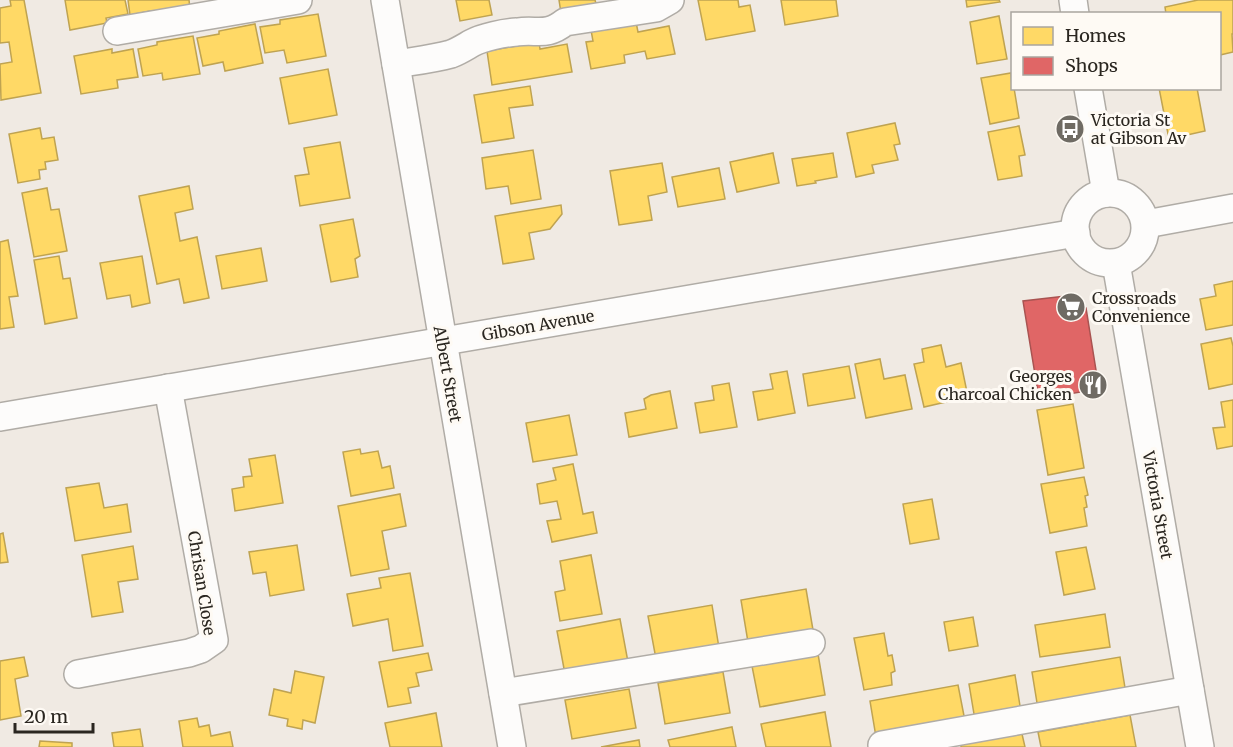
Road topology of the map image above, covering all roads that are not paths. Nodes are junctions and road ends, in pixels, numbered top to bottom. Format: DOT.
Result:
graph roads {
  1 [pos="298,0"];
  2 [pos="386,0"];
  3 [pos="670,0"];
  4 [pos="117,31"];
  5 [pos="396,64"];
  6 [pos="1088,90"];
  7 [pos="1106,193"];
  8 [pos="1233,208"];
  9 [pos="1146,224"];
  10 [pos="1076,233"];
  11 [pos="1116,263"];
  12 [pos="443,341"];
  13 [pos="168,388"];
  14 [pos="0,417"];
  15 [pos="811,643"];
  16 [pos="78,674"];
  17 [pos="1190,690"];
  18 [pos="503,693"];
  19 [pos="882,745"];
  20 [pos="512,747"];
  21 [pos="1200,747"];
  1 -- 4 [label="street"];
  2 -- 5 [label="street, Albert Street"];
  3 -- 5 [label="street"];
  5 -- 12 [label="street, Albert Street"];
  6 -- 7 [label="street"];
  7 -- 9 [label="street"];
  7 -- 10 [label="street"];
  8 -- 9 [label="street"];
  9 -- 11 [label="street"];
  10 -- 11 [label="street"];
  10 -- 12 [label="street, Gibson Avenue"];
  11 -- 17 [label="street, Victoria Street"];
  12 -- 13 [label="street, Gibson Avenue"];
  12 -- 18 [label="street, Albert Street"];
  13 -- 14 [label="street, Gibson Avenue"];
  13 -- 16 [label="street, Chrisan Close"];
  15 -- 18 [label="street"];
  17 -- 19 [label="street"];
  17 -- 21 [label="street, Victoria Street"];
  18 -- 20 [label="street, Albert Street"];
}
